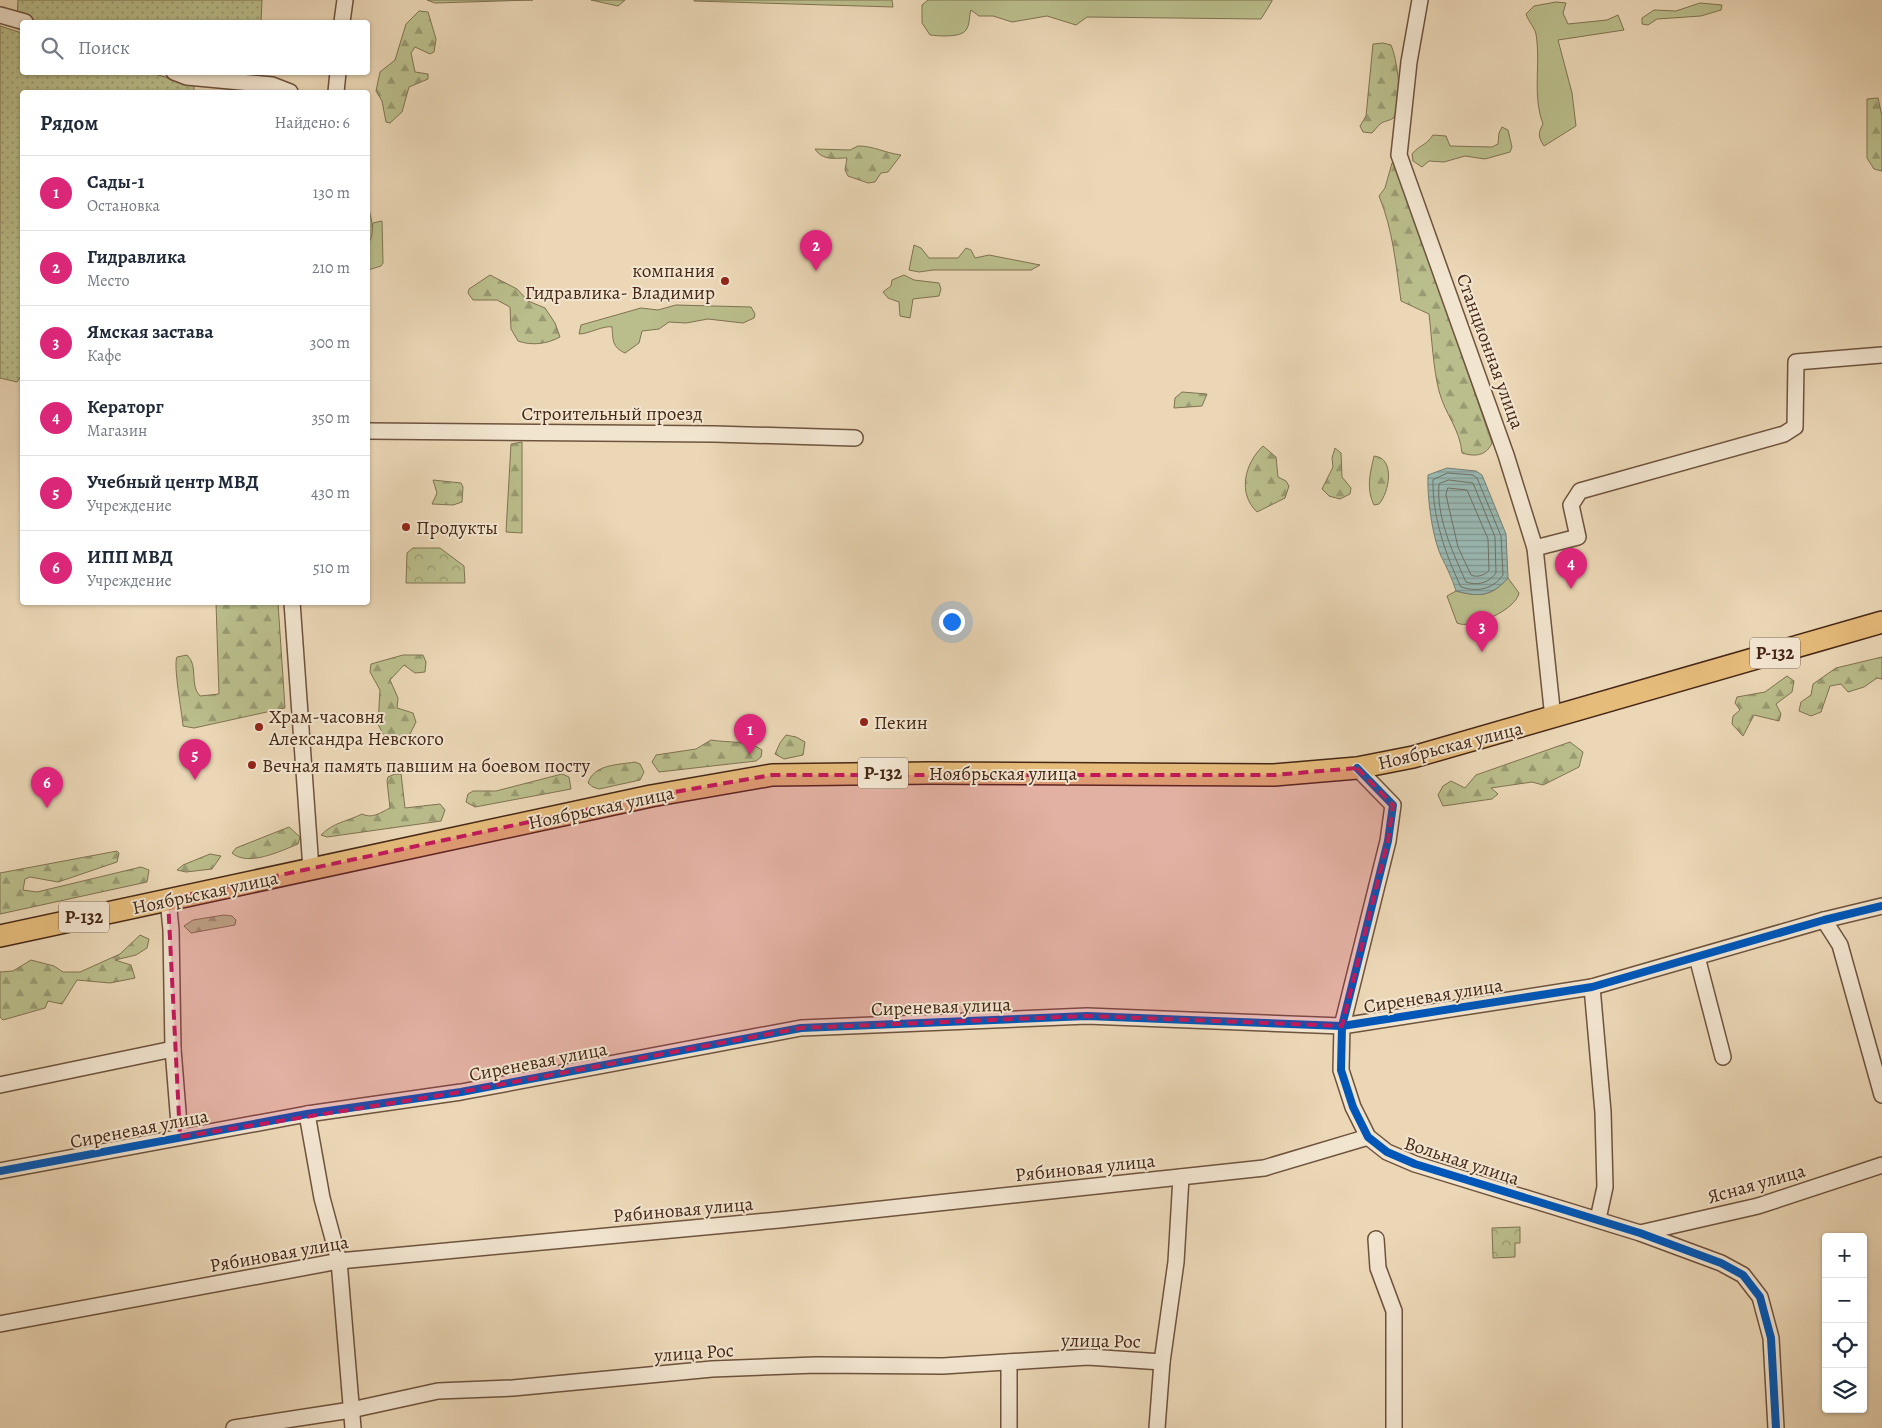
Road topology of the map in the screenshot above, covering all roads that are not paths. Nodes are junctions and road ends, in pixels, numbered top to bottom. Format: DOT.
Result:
graph roads {
  1 [pos="345,0"];
  2 [pos="1420,0"];
  3 [pos="0,15"];
  4 [pos="342,20"];
  5 [pos="20,21"];
  6 [pos="182,75"];
  7 [pos="338,75"];
  8 [pos="285,90"];
  9 [pos="336,90"];
  10 [pos="1882,355"];
  11 [pos="370,431"];
  12 [pos="855,438"];
  13 [pos="1535,548"];
  14 [pos="292,605"];
  15 [pos="1882,622"];
  16 [pos="1553,718"];
  17 [pos="1356,768"];
  18 [pos="312,870"];
  19 [pos="168,899"];
  20 [pos="1882,906"];
  21 [pos="1824,920"];
  22 [pos="0,936"];
  23 [pos="1697,957"];
  24 [pos="1592,986"];
  25 [pos="1342,1026"];
  26 [pos="173,1049"];
  27 [pos="1722,1058"];
  28 [pos="0,1085"];
  29 [pos="1882,1095"];
  30 [pos="307,1114"];
  31 [pos="180,1137"];
  32 [pos="1368,1137"];
  33 [pos="1882,1165"];
  34 [pos="0,1170"];
  35 [pos="1181,1176"];
  36 [pos="1598,1219"];
  37 [pos="1640,1233"];
  38 [pos="1376,1239"];
  39 [pos="339,1261"];
  40 [pos="0,1324"];
  41 [pos="1010,1362"];
  42 [pos="1162,1362"];
  43 [pos="351,1410"];
  44 [pos="234,1428"];
  45 [pos="352,1428"];
  46 [pos="1009,1428"];
  47 [pos="1157,1428"];
  48 [pos="1394,1428"];
  49 [pos="1776,1428"];
  1 -- 4 [label="street"];
  2 -- 13 [label="street, Станционная улица"];
  3 -- 5 [label="street"];
  6 -- 8 [label="street"];
  7 -- 9 [label="street"];
  10 -- 13 [label="street"];
  11 -- 12 [label="street, Строительный проезд"];
  13 -- 16 [label="street, Станционная улица"];
  14 -- 18 [label="street"];
  15 -- 16 [label="highway, Ноябрьская улица / Р-132"];
  16 -- 17 [label="highway, Ноябрьская улица / Р-132"];
  17 -- 18 [label="highway, Ноябрьская улица / Р-132"];
  17 -- 25 [label="street, Вольная улица"];
  18 -- 19 [label="highway, Ноябрьская улица / Р-132"];
  19 -- 22 [label="highway, Ноябрьская улица / Р-132"];
  19 -- 26 [label="street"];
  20 -- 21 [label="street, Сиреневая улица"];
  21 -- 23 [label="street, Сиреневая улица"];
  21 -- 29 [label="street"];
  23 -- 24 [label="street, Сиреневая улица"];
  23 -- 27 [label="street"];
  24 -- 25 [label="street, Сиреневая улица"];
  24 -- 36 [label="street"];
  25 -- 30 [label="street, Сиреневая улица"];
  25 -- 32 [label="street, Вольная улица"];
  26 -- 28 [label="street"];
  26 -- 31 [label="street"];
  30 -- 31 [label="street, Сиреневая улица"];
  30 -- 39 [label="street"];
  31 -- 34 [label="street, Сиреневая улица"];
  32 -- 35 [label="street, Рябиновая улица"];
  32 -- 36 [label="street, Вольная улица"];
  33 -- 37 [label="street, Ясная улица"];
  35 -- 39 [label="street, Рябиновая улица"];
  35 -- 42 [label="street"];
  36 -- 37 [label="street, Вольная улица"];
  37 -- 49 [label="street, Вольная улица"];
  38 -- 48 [label="street"];
  39 -- 40 [label="street, Рябиновая улица"];
  39 -- 43 [label="street"];
  41 -- 42 [label="street, улица Рос"];
  41 -- 43 [label="street, улица Рос"];
  41 -- 46 [label="street"];
  42 -- 47 [label="street"];
  43 -- 44 [label="street, улица Рос"];
  43 -- 45 [label="street"];
}
